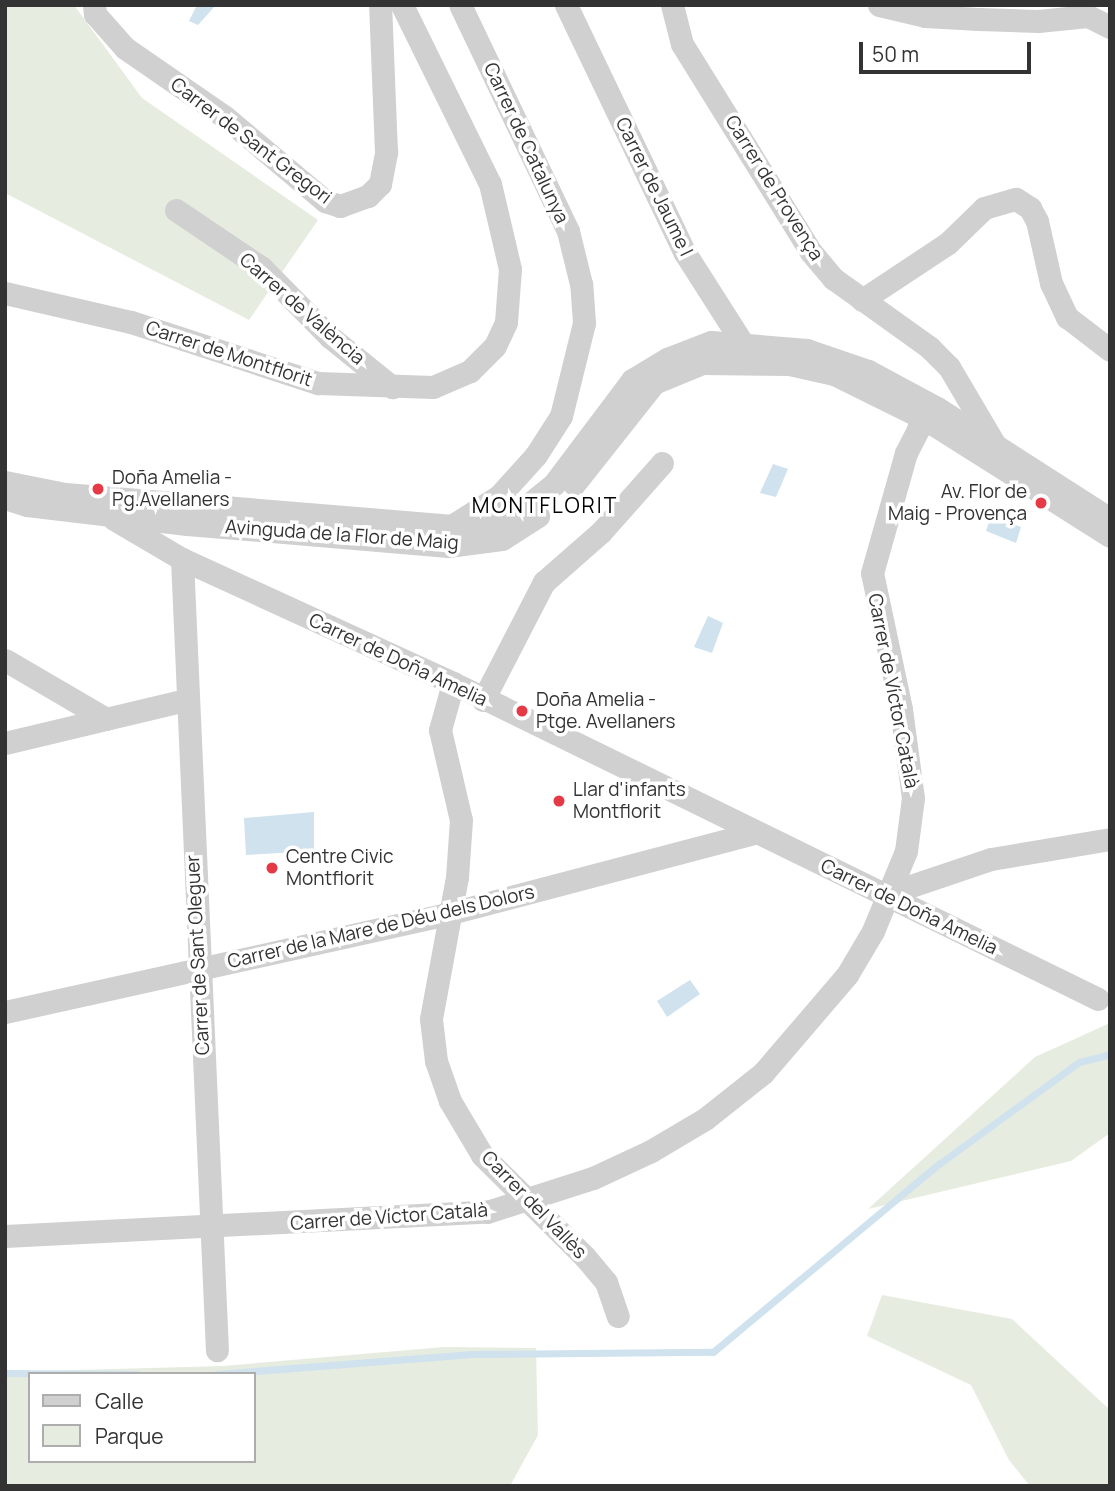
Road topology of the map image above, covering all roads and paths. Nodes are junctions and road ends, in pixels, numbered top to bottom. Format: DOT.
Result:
graph roads {
  1 [pos="94,5"];
  2 [pos="380,5"];
  3 [pos="402,5"];
  4 [pos="460,5"];
  5 [pos="566,5"];
  6 [pos="672,5"];
  7 [pos="878,5"];
  8 [pos="1110,27"];
  9 [pos="176,210"];
  10 [pos="5,293"];
  11 [pos="862,300"];
  12 [pos="1110,350"];
  13 [pos="749,353"];
  14 [pos="392,387"];
  15 [pos="931,414"];
  16 [pos="996,446"];
  17 [pos="662,463"];
  18 [pos="1010,476"];
  19 [pos="5,482"];
  20 [pos="82,495"];
  21 [pos="5,498"];
  22 [pos="106,514"];
  23 [pos="1110,519"];
  24 [pos="450,527"];
  25 [pos="1110,536"];
  26 [pos="182,559"];
  27 [pos="5,660"];
  28 [pos="453,683"];
  29 [pos="482,700"];
  30 [pos="185,701"];
  31 [pos="106,719"];
  32 [pos="5,743"];
  33 [pos="754,832"];
  34 [pos="1110,839"];
  35 [pos="887,894"];
  36 [pos="447,914"];
  37 [pos="199,969"];
  38 [pos="1098,999"];
  39 [pos="5,1012"];
  40 [pos="526,1200"];
  41 [pos="213,1227"];
  42 [pos="5,1236"];
  43 [pos="618,1316"];
  44 [pos="217,1350"];
  1 -- 2 [label="street, Carrer de Sant Gregori"];
  3 -- 14 [label="street, Carrer de Montflorit"];
  4 -- 24 [label="street, Carrer de Catalunya"];
  5 -- 13 [label="street, Carrer de Jaume I"];
  6 -- 11 [label="street, Carrer de Provença"];
  7 -- 8 [label="street"];
  9 -- 14 [label="street, Carrer de València"];
  10 -- 14 [label="street, Carrer de Montflorit"];
  11 -- 12 [label="street"];
  11 -- 16 [label="street, Carrer de Provença"];
  13 -- 15 [label="street, Avinguda de la Flor de Maig"];
  13 -- 22 [label="street, Avinguda de la Flor de Maig"];
  13 -- 24 [label="street, Avinguda de la Flor de Maig"];
  15 -- 16 [label="street, Avinguda de la Flor de Maig"];
  15 -- 18 [label="street, Avinguda de la Flor de Maig"];
  15 -- 35 [label="street, Carrer de Víctor Català"];
  16 -- 18 [label="street, Carrer de Provença"];
  16 -- 23 [label="street, Avinguda de la Flor de Maig"];
  17 -- 29 [label="street"];
  18 -- 25 [label="street, Avinguda de la Flor de Maig"];
  19 -- 20 [label="street, Avinguda de la Flor de Maig"];
  20 -- 22 [label="street, Carrer de Doña Amelia"];
  20 -- 24 [label="street, Avinguda de la Flor de Maig"];
  21 -- 22 [label="street, Avinguda de la Flor de Maig"];
  22 -- 26 [label="street, Carrer de Doña Amelia"];
  26 -- 28 [label="street, Carrer de Doña Amelia"];
  26 -- 30 [label="street, Carrer de Sant Oleguer"];
  27 -- 31 [label="street"];
  28 -- 29 [label="street, Carrer de Doña Amelia"];
  28 -- 36 [label="street, Carrer del Vallès"];
  29 -- 33 [label="street, Carrer de Doña Amelia"];
  30 -- 31 [label="street"];
  30 -- 37 [label="street, Carrer de Sant Oleguer"];
  31 -- 32 [label="street"];
  33 -- 35 [label="street, Carrer de Doña Amelia"];
  33 -- 36 [label="street, Carrer de la Mare de Déu dels Dolors"];
  34 -- 35 [label="street"];
  35 -- 38 [label="street, Carrer de Doña Amelia"];
  35 -- 40 [label="street, Carrer de Víctor Català"];
  36 -- 37 [label="street, Carrer de la Mare de Déu dels Dolors"];
  36 -- 40 [label="street, Carrer del Vallès"];
  37 -- 39 [label="street, Carrer de la Mare de Déu dels Dolors"];
  37 -- 41 [label="street, Carrer de Sant Oleguer"];
  40 -- 41 [label="street, Carrer de Víctor Català"];
  40 -- 43 [label="street, Carrer del Vallès"];
  41 -- 42 [label="street, Carrer de Víctor Català"];
  41 -- 44 [label="street, Carrer de Sant Oleguer"];
}
